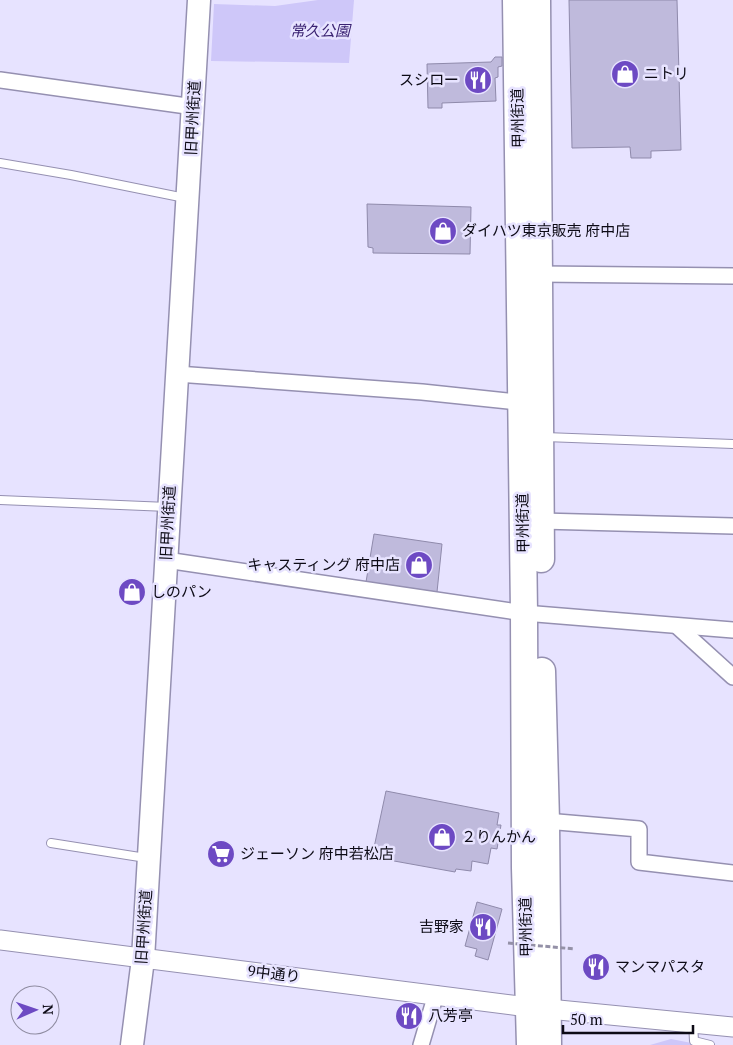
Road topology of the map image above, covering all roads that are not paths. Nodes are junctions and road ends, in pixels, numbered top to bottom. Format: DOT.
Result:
graph roads {
  1 [pos="199,0"];
  2 [pos="516,0"];
  3 [pos="537,0"];
  4 [pos="0,80"];
  5 [pos="194,107"];
  6 [pos="0,163"];
  7 [pos="188,199"];
  8 [pos="539,274"];
  9 [pos="733,276"];
  10 [pos="177,374"];
  11 [pos="530,403"];
  12 [pos="540,437"];
  13 [pos="733,444"];
  14 [pos="0,500"];
  15 [pos="169,507"];
  16 [pos="541,522"];
  17 [pos="733,526"];
  18 [pos="166,560"];
  19 [pos="533,614"];
  20 [pos="678,627"];
  21 [pos="733,630"];
  22 [pos="733,677"];
  23 [pos="546,821"];
  24 [pos="51,843"];
  25 [pos="148,858"];
  26 [pos="733,873"];
  27 [pos="0,940"];
  28 [pos="142,958"];
  29 [pos="436,994"];
  30 [pos="538,1008"];
  31 [pos="693,1023"];
  32 [pos="733,1027"];
  33 [pos="132,1045"];
  34 [pos="421,1045"];
  35 [pos="530,1045"];
  36 [pos="548,1045"];
  37 [pos="710,1045"];
  1 -- 5 [label="main road, 旧甲州街道"];
  2 -- 11 [label="highway, 甲州街道"];
  3 -- 8 [label="highway, 甲州街道"];
  4 -- 5 [label="street"];
  5 -- 7 [label="main road, 旧甲州街道"];
  6 -- 7 [label="lane"];
  7 -- 10 [label="main road, 旧甲州街道"];
  8 -- 9 [label="street"];
  8 -- 11 [label="highway, 甲州街道"];
  10 -- 11 [label="street"];
  10 -- 15 [label="main road, 旧甲州街道"];
  11 -- 12 [label="highway, 甲州街道"];
  11 -- 19 [label="highway, 甲州街道"];
  12 -- 13 [label="lane"];
  12 -- 16 [label="highway, 甲州街道"];
  14 -- 15 [label="lane"];
  15 -- 18 [label="main road, 旧甲州街道"];
  16 -- 17 [label="street"];
  16 -- 19 [label="highway, 甲州街道"];
  18 -- 19 [label="street"];
  18 -- 25 [label="main road, 旧甲州街道"];
  19 -- 20 [label="street"];
  19 -- 23 [label="highway, 甲州街道"];
  19 -- 30 [label="highway, 甲州街道"];
  20 -- 21 [label="street"];
  20 -- 22 [label="street"];
  23 -- 26 [label="street"];
  23 -- 30 [label="highway, 甲州街道"];
  24 -- 25 [label="lane"];
  25 -- 28 [label="main road, 旧甲州街道"];
  27 -- 28 [label="street, 9中通り"];
  28 -- 29 [label="street, 9中通り"];
  28 -- 33 [label="main road, 旧甲州街道"];
  29 -- 30 [label="street, 9中通り"];
  29 -- 34 [label="street"];
  30 -- 31 [label="street, 9中通り"];
  30 -- 35 [label="highway, 甲州街道"];
  30 -- 36 [label="highway, 甲州街道"];
  31 -- 32 [label="street, 9中通り"];
  31 -- 37 [label="lane"];
}
